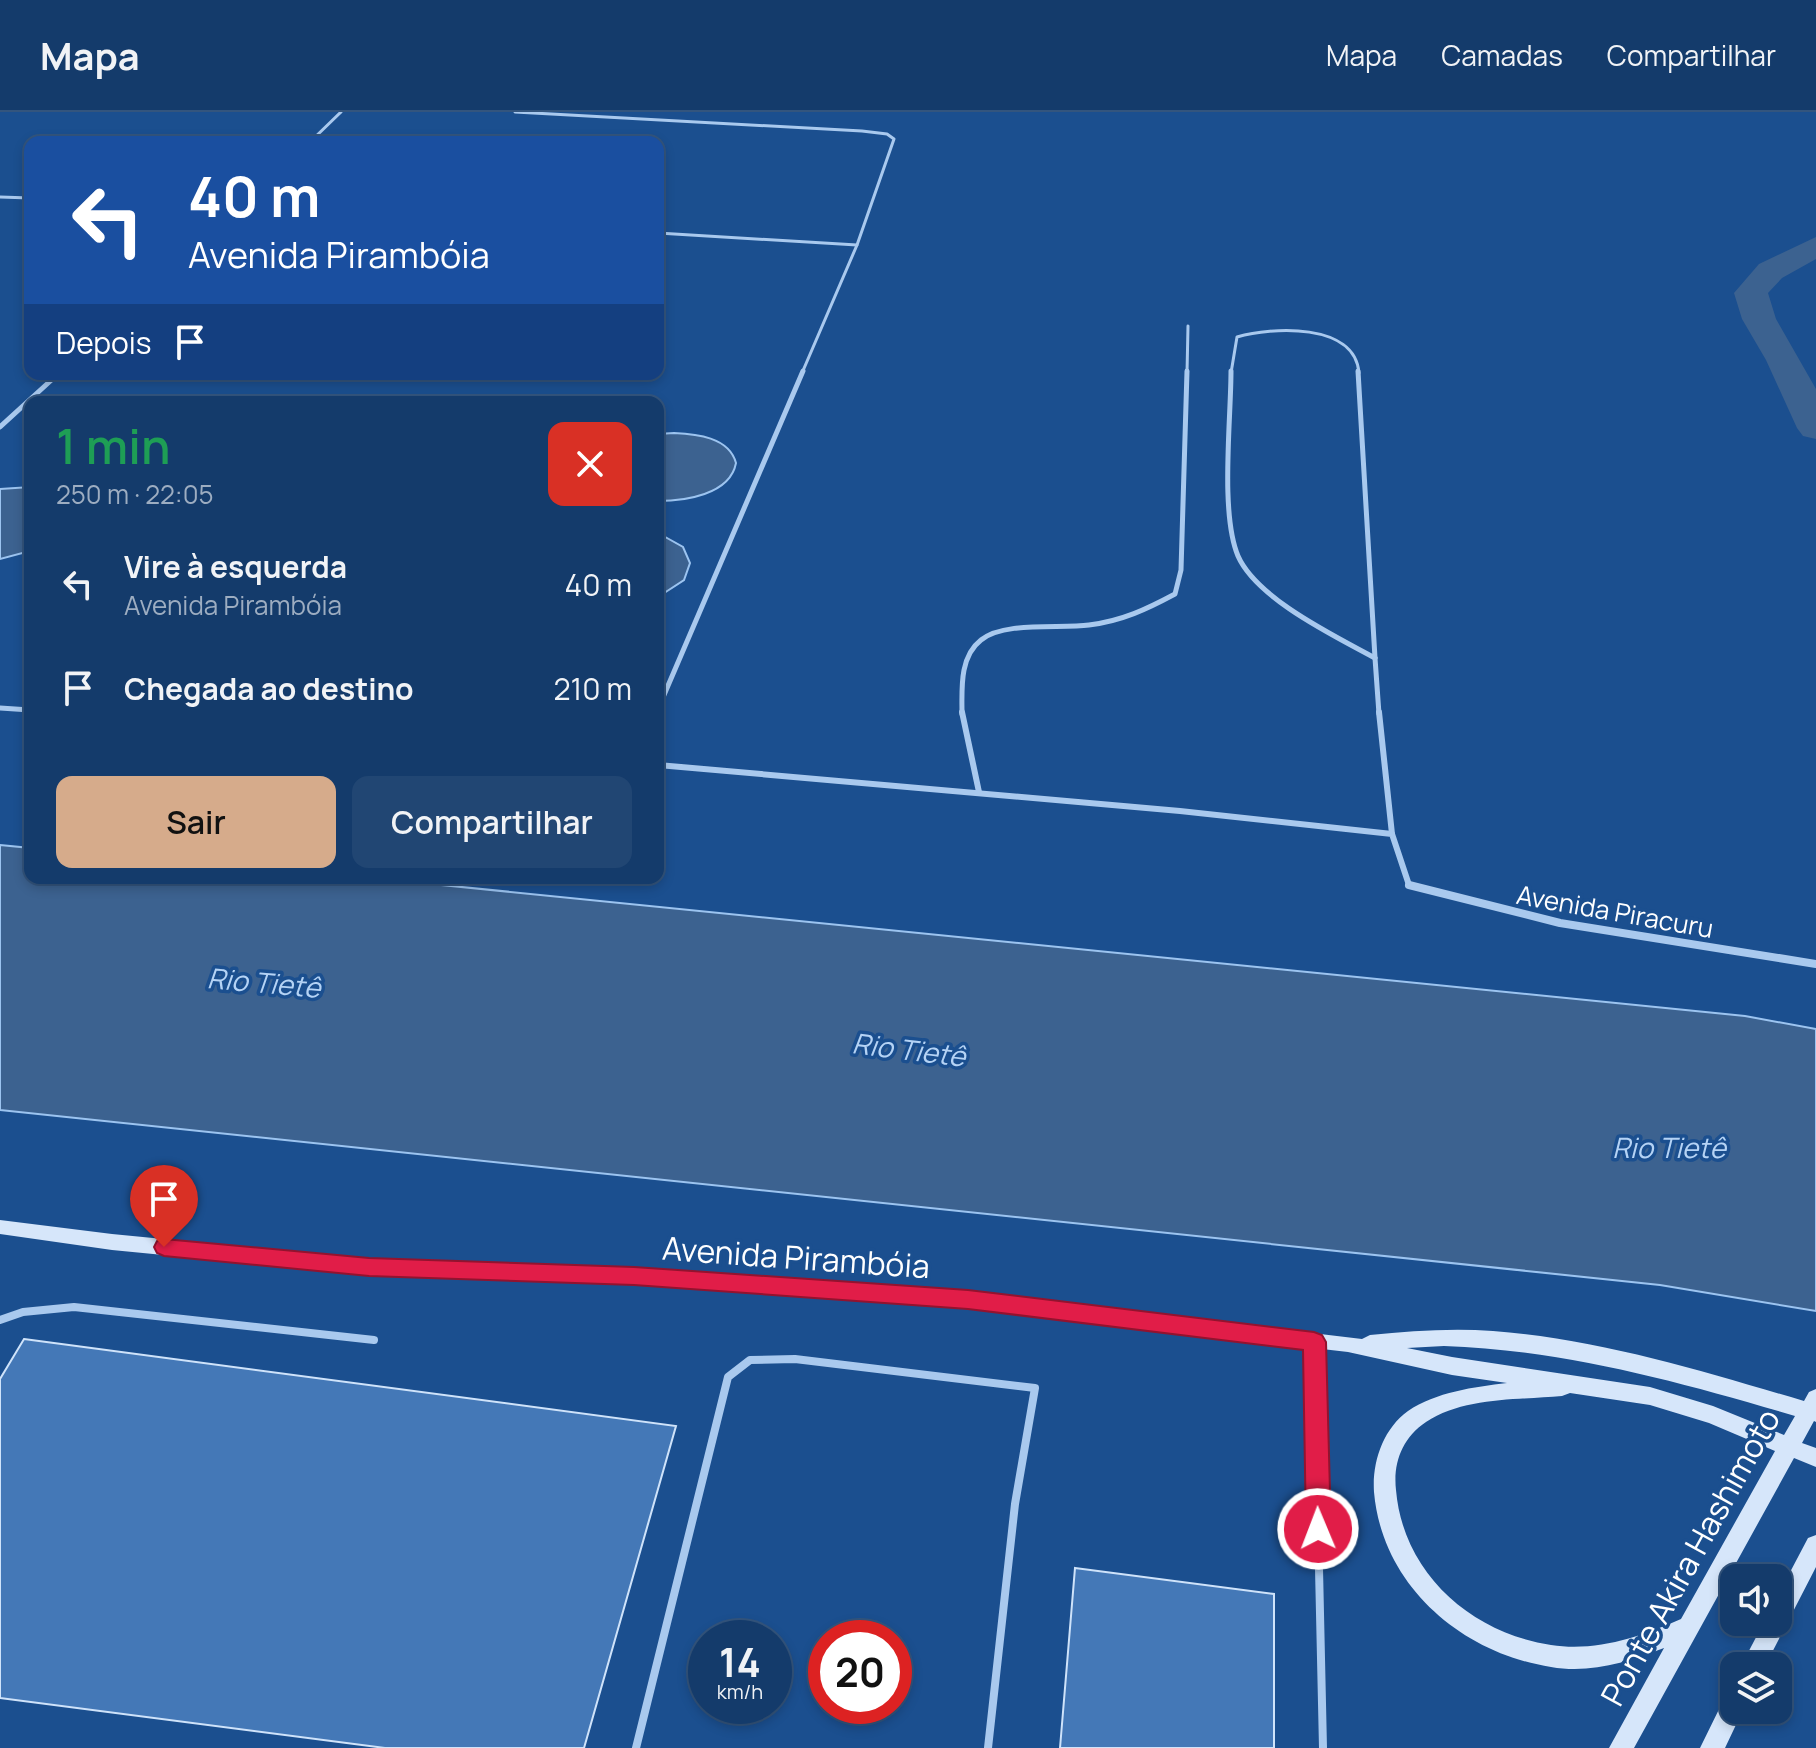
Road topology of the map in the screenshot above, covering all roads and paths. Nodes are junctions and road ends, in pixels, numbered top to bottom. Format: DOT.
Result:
graph roads {
  1 [pos="341,112"];
  2 [pos="515,112"];
  3 [pos="316,136"];
  4 [pos="0,197"];
  5 [pos="24,198"];
  6 [pos="664,233"];
  7 [pos="857,245"];
  8 [pos="1188,326"];
  9 [pos="51,380"];
  10 [pos="34,396"];
  11 [pos="24,405"];
  12 [pos="0,427"];
  13 [pos="1378,659"];
  14 [pos="664,695"];
  15 [pos="0,708"];
  16 [pos="24,710"];
  17 [pos="664,766"];
  18 [pos="979,792"];
  19 [pos="1392,834"];
  20 [pos="1409,885"];
  21 [pos="1816,964"];
  22 [pos="0,1227"];
  23 [pos="0,1320"];
  24 [pos="374,1340"];
  25 [pos="1314,1342"];
  26 [pos="1348,1344"];
  27 [pos="1589,1384"];
  28 [pos="1816,1398"];
  29 [pos="1816,1413"];
  30 [pos="1816,1458"];
  31 [pos="1816,1545"];
  32 [pos="1792,1591"];
  33 [pos="1690,1626"];
  34 [pos="1724,1724"];
  35 [pos="636,1748"];
  36 [pos="988,1748"];
  37 [pos="1323,1748"];
  38 [pos="1621,1748"];
  39 [pos="1712,1748"];
  1 -- 3 [label="lane"];
  2 -- 7 [label="lane"];
  4 -- 5 [label="lane"];
  6 -- 7 [label="lane"];
  7 -- 14 [label="lane"];
  8 -- 18 [label="lane"];
  9 -- 10 [label="lane"];
  11 -- 12 [label="lane"];
  13 -- 13 [label="lane"];
  13 -- 19 [label="lane"];
  15 -- 16 [label="lane"];
  17 -- 18 [label="lane"];
  18 -- 19 [label="lane"];
  19 -- 20 [label="lane"];
  20 -- 21 [label="street, Avenida Piracuru"];
  22 -- 25 [label="main road, Avenida Pirambóia"];
  23 -- 24 [label="lane"];
  25 -- 26 [label="main road, Avenida Pirambóia"];
  25 -- 37 [label="lane"];
  26 -- 27 [label="main road"];
  26 -- 29 [label="main road"];
  27 -- 30 [label="main road"];
  27 -- 33 [label="main road"];
  28 -- 33 [label="main road, Ponte Akira Hashimoto"];
  31 -- 32 [label="main road"];
  33 -- 38 [label="main road, Ponte Akira Hashimoto"];
  34 -- 39 [label="main road"];
  35 -- 36 [label="lane"];
}
